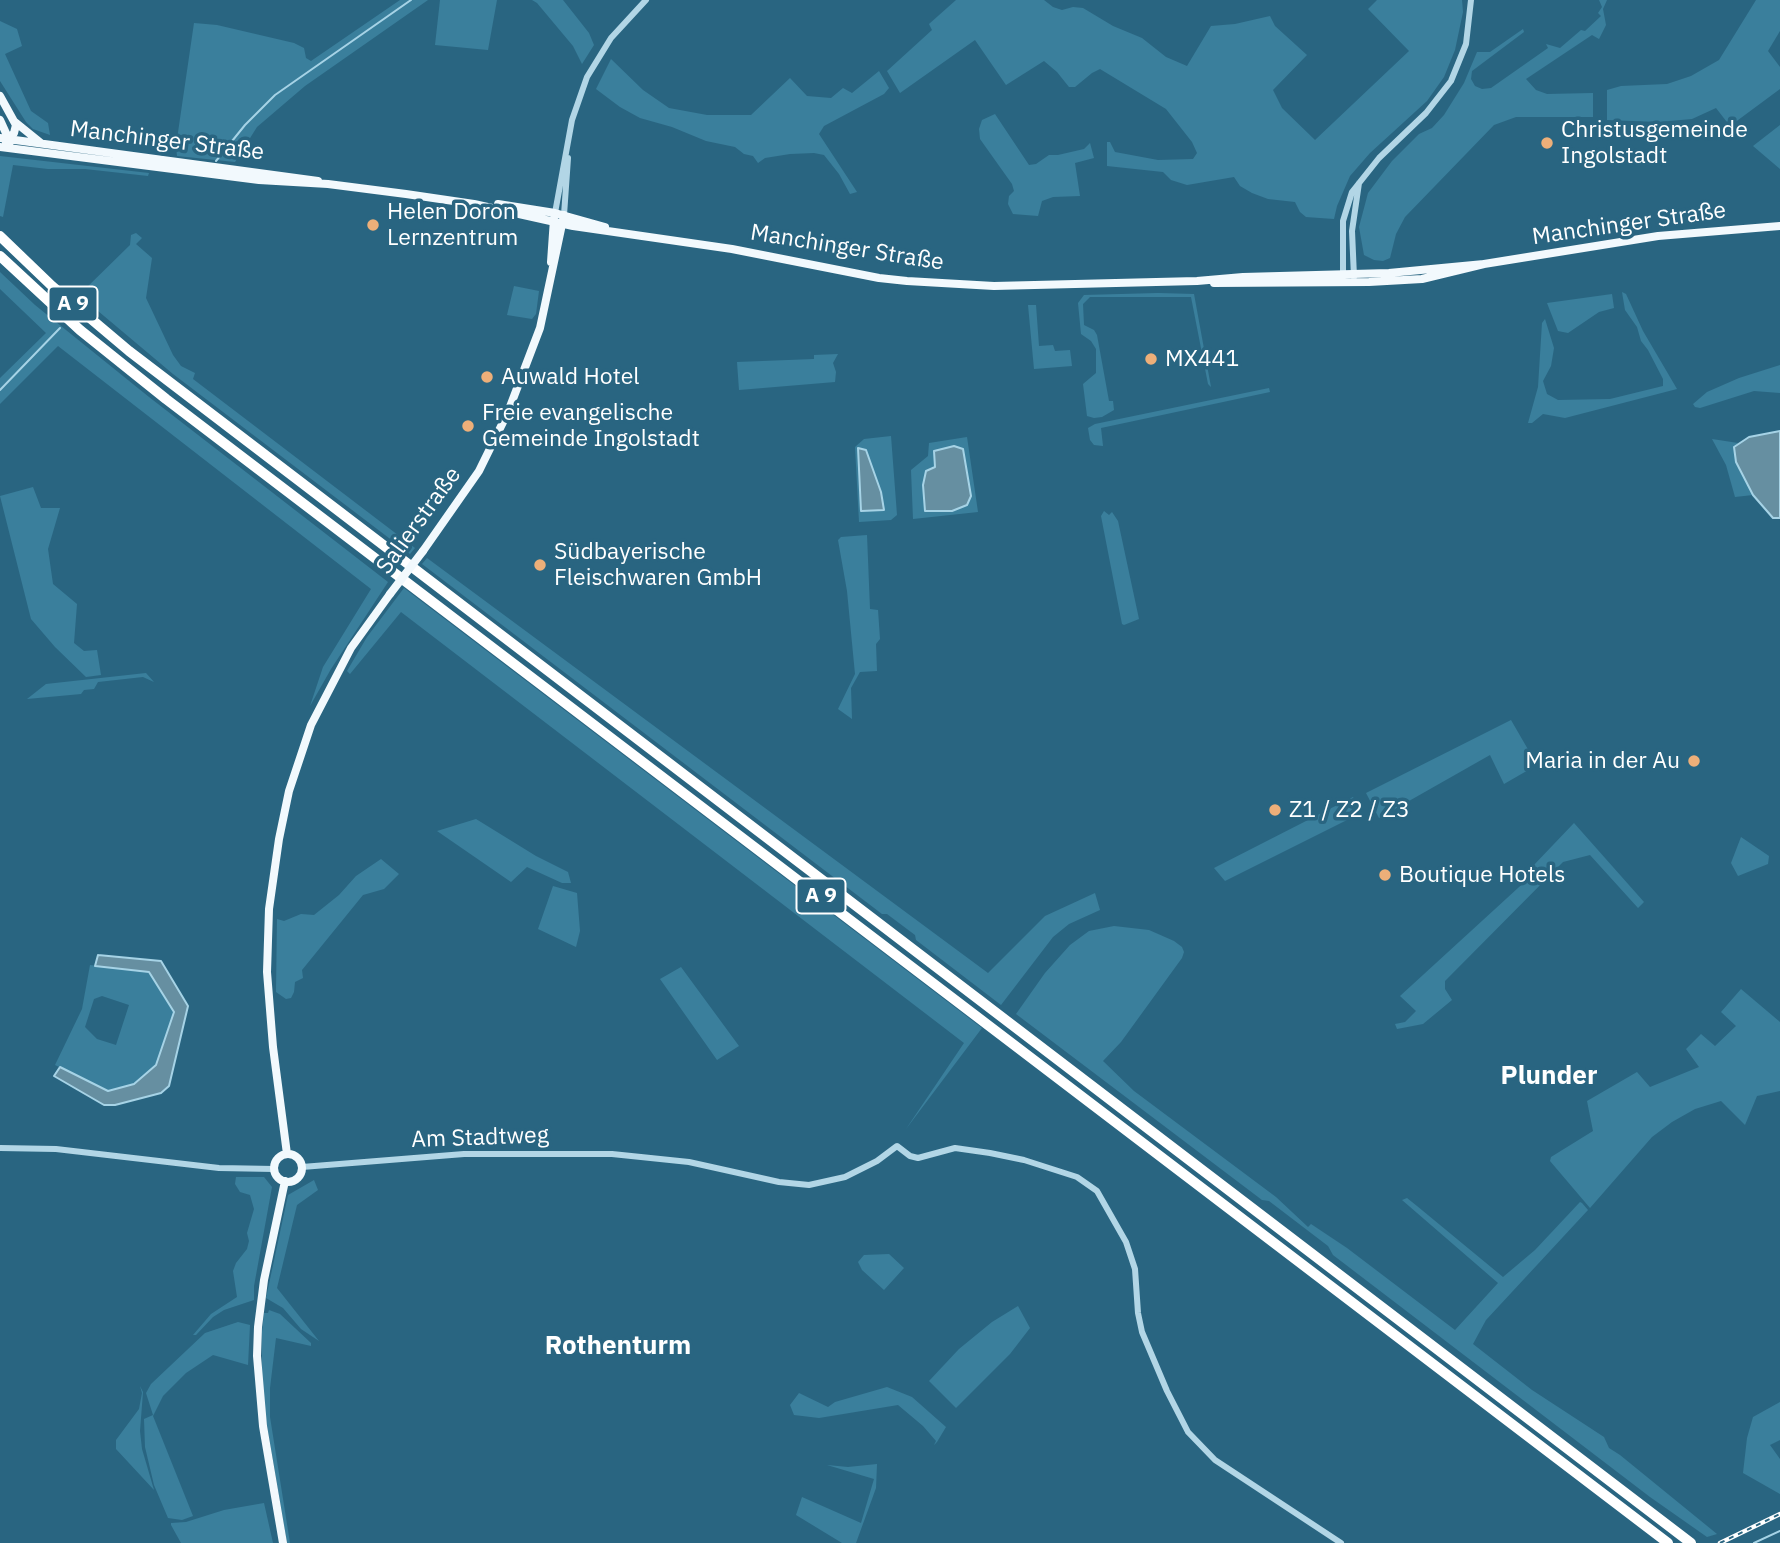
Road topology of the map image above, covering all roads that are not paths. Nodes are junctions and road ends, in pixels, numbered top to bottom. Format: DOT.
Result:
graph roads {
  1 [pos="646,0"];
  2 [pos="1471,0"];
  3 [pos="0,96"];
  4 [pos="0,120"];
  5 [pos="15,122"];
  6 [pos="4,139"];
  7 [pos="44,144"];
  8 [pos="0,146"];
  9 [pos="16,149"];
  10 [pos="1359,181"];
  11 [pos="328,184"];
  12 [pos="559,218"];
  13 [pos="1780,226"];
  14 [pos="0,236"];
  15 [pos="0,256"];
  16 [pos="1343,278"];
  17 [pos="1354,278"];
  18 [pos="0,1148"];
  19 [pos="286,1154"];
  20 [pos="302,1167"];
  21 [pos="274,1169"];
  22 [pos="285,1181"];
  23 [pos="284,1543"];
  24 [pos="1341,1543"];
  25 [pos="1668,1543"];
  26 [pos="1691,1543"];
  1 -- 12 [label="street"];
  2 -- 10 [label="street"];
  3 -- 5 [label="main road"];
  4 -- 6 [label="main road"];
  5 -- 6 [label="main road"];
  5 -- 7 [label="main road"];
  6 -- 7 [label="main road, Manchinger Straße"];
  6 -- 8 [label="main road"];
  6 -- 9 [label="main road"];
  7 -- 11 [label="main road, Manchinger Straße"];
  8 -- 9 [label="main road, Manchinger Straße"];
  9 -- 11 [label="main road, Manchinger Straße"];
  10 -- 16 [label="street"];
  10 -- 17 [label="street"];
  11 -- 12 [label="main road, Manchinger Straße"];
  12 -- 16 [label="main road, Manchinger Straße"];
  12 -- 19 [label="main road, Salierstraße, bridge"];
  13 -- 17 [label="main road, Manchinger Straße"];
  14 -- 26 [label="highway, A 9"];
  15 -- 25 [label="highway, A 9"];
  16 -- 17 [label="main road, Manchinger Straße"];
  18 -- 21 [label="street"];
  19 -- 20 [label="main road"];
  19 -- 21 [label="main road"];
  20 -- 22 [label="main road"];
  20 -- 24 [label="street, Am Stadtweg"];
  21 -- 22 [label="main road"];
  22 -- 23 [label="main road"];
}
